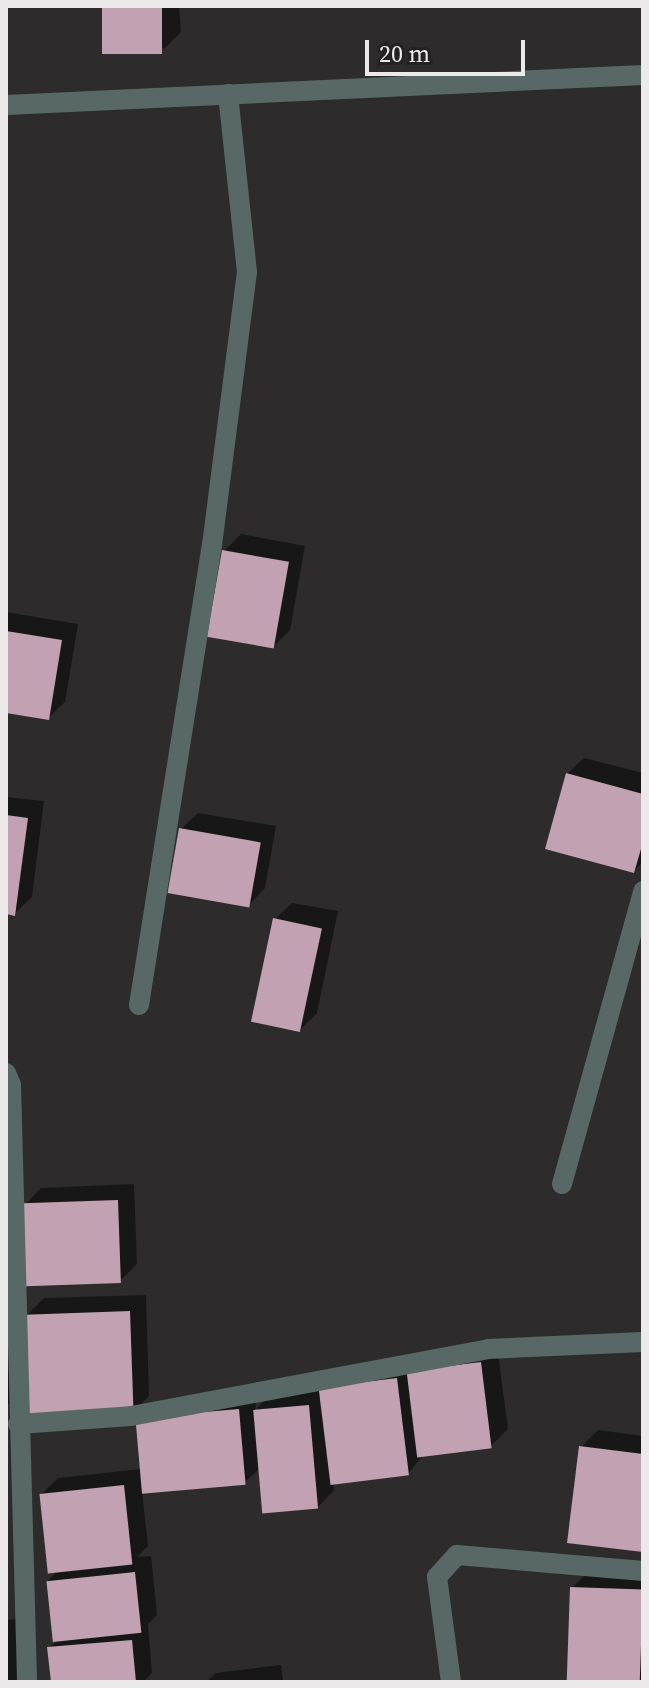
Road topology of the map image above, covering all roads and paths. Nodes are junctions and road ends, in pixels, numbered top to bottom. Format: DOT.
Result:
graph roads {
  1 [pos="643,75"];
  2 [pos="228,94"];
  3 [pos="6,105"];
  4 [pos="643,891"];
  5 [pos="139,1005"];
  6 [pos="6,1073"];
  7 [pos="562,1184"];
  8 [pos="643,1342"];
  9 [pos="18,1424"];
  10 [pos="643,1571"];
  11 [pos="27,1682"];
  12 [pos="451,1682"];
  1 -- 2 [label="street"];
  2 -- 3 [label="street"];
  2 -- 5 [label="street"];
  4 -- 7 [label="street"];
  6 -- 9 [label="street"];
  8 -- 9 [label="street"];
  9 -- 11 [label="street"];
  10 -- 12 [label="street"];
}
